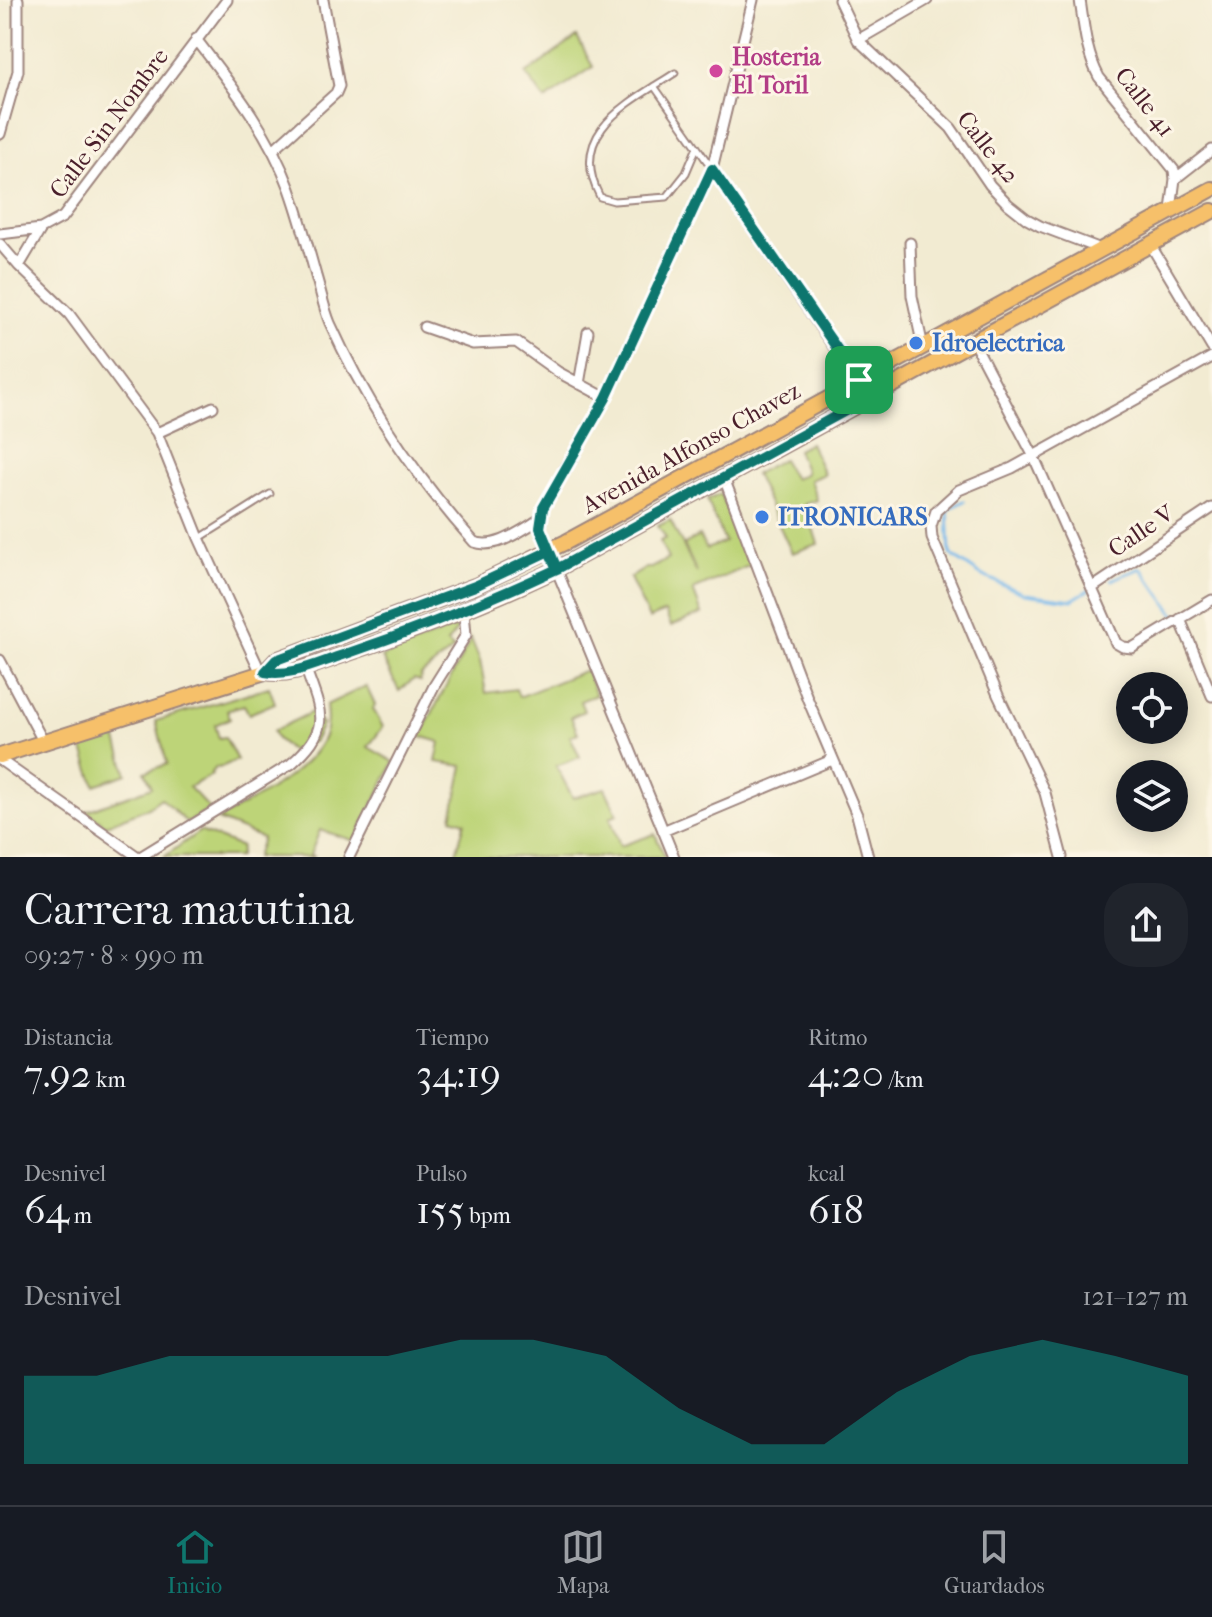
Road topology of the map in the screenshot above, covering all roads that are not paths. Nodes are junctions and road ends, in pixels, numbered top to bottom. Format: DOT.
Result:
graph roads {
  1 [pos="18,0"];
  2 [pos="227,0"];
  3 [pos="323,0"];
  4 [pos="753,0"];
  5 [pos="839,0"];
  6 [pos="927,0"];
  7 [pos="1080,0"];
  8 [pos="196,39"];
  9 [pos="858,40"];
  10 [pos="675,73"];
  11 [pos="654,86"];
  12 [pos="0,134"];
  13 [pos="697,147"];
  14 [pos="273,150"];
  15 [pos="1212,150"];
  16 [pos="712,169"];
  17 [pos="1175,179"];
  18 [pos="1212,189"];
  19 [pos="1171,210"];
  20 [pos="1212,211"];
  21 [pos="41,229"];
  22 [pos="0,234"];
  23 [pos="910,243"];
  24 [pos="0,244"];
  25 [pos="1150,244"];
  26 [pos="1101,249"];
  27 [pos="19,266"];
  28 [pos="424,327"];
  29 [pos="588,332"];
  30 [pos="973,341"];
  31 [pos="923,347"];
  32 [pos="1212,348"];
  33 [pos="1212,357"];
  34 [pos="859,380"];
  35 [pos="579,384"];
  36 [pos="606,398"];
  37 [pos="869,398"];
  38 [pos="213,407"];
  39 [pos="157,433"];
  40 [pos="1033,455"];
  41 [pos="724,478"];
  42 [pos="270,494"];
  43 [pos="1212,508"];
  44 [pos="539,520"];
  45 [pos="199,538"];
  46 [pos="549,551"];
  47 [pos="557,569"];
  48 [pos="1092,588"];
  49 [pos="1212,600"];
  50 [pos="464,611"];
  51 [pos="1180,619"];
  52 [pos="0,660"];
  53 [pos="305,667"];
  54 [pos="263,673"];
  55 [pos="1212,696"];
  56 [pos="44,743"];
  57 [pos="0,758"];
  58 [pos="832,760"];
  59 [pos="663,831"];
  60 [pos="139,857"];
  61 [pos="349,857"];
  62 [pos="674,857"];
  63 [pos="868,857"];
  64 [pos="1062,857"];
  1 -- 12 [label="street"];
  2 -- 8 [label="street, Calle Sin Nombre"];
  3 -- 14 [label="street"];
  4 -- 16 [label="street"];
  5 -- 9 [label="street, Calle 42"];
  6 -- 9 [label="street"];
  7 -- 17 [label="street, Calle 41"];
  8 -- 14 [label="street"];
  8 -- 21 [label="street, Calle Sin Nombre"];
  9 -- 26 [label="street, Calle 42"];
  10 -- 11 [label="lane"];
  11 -- 13 [label="lane"];
  11 -- 13 [label="lane"];
  13 -- 16 [label="lane"];
  14 -- 44 [label="street"];
  15 -- 17 [label="street"];
  16 -- 34 [label="street"];
  16 -- 36 [label="street"];
  17 -- 19 [label="street"];
  18 -- 19 [label="main road, Avenida Alfonso Chavez"];
  19 -- 26 [label="main road, Avenida Alfonso Chavez"];
  20 -- 25 [label="main road, Avenida Alfonso Chavez"];
  21 -- 22 [label="street, Calle Sin Nombre"];
  21 -- 27 [label="street"];
  23 -- 31 [label="street"];
  24 -- 27 [label="street"];
  25 -- 30 [label="main road, Avenida Alfonso Chavez"];
  25 -- 32 [label="street"];
  26 -- 31 [label="main road, Avenida Alfonso Chavez"];
  27 -- 39 [label="street"];
  28 -- 35 [label="street"];
  29 -- 35 [label="street"];
  30 -- 37 [label="main road, Avenida Alfonso Chavez"];
  30 -- 40 [label="street"];
  31 -- 34 [label="main road, Avenida Alfonso Chavez"];
  33 -- 40 [label="street"];
  34 -- 37 [label="street"];
  34 -- 46 [label="main road, Avenida Alfonso Chavez"];
  35 -- 36 [label="street"];
  36 -- 44 [label="street"];
  37 -- 41 [label="main road, Avenida Alfonso Chavez"];
  38 -- 39 [label="street"];
  39 -- 45 [label="street"];
  40 -- 48 [label="street"];
  40 -- 64 [label="street"];
  41 -- 47 [label="main road, Avenida Alfonso Chavez"];
  41 -- 58 [label="street"];
  42 -- 45 [label="lane"];
  43 -- 48 [label="street, Calle V"];
  44 -- 46 [label="street"];
  45 -- 54 [label="street"];
  46 -- 47 [label="street"];
  46 -- 54 [label="main road, Avenida Alfonso Chavez"];
  47 -- 50 [label="main road, Avenida Alfonso Chavez"];
  47 -- 59 [label="street"];
  48 -- 51 [label="street"];
  49 -- 51 [label="street"];
  50 -- 53 [label="main road, Avenida Alfonso Chavez"];
  50 -- 61 [label="street"];
  51 -- 55 [label="street"];
  52 -- 56 [label="street"];
  53 -- 54 [label="main road, Avenida Alfonso Chavez"];
  53 -- 60 [label="street"];
  54 -- 56 [label="main road, Avenida Alfonso Chavez"];
  56 -- 57 [label="main road, Avenida Alfonso Chavez"];
  57 -- 60 [label="street"];
  58 -- 59 [label="street"];
  58 -- 63 [label="street"];
  59 -- 62 [label="street"];
}
